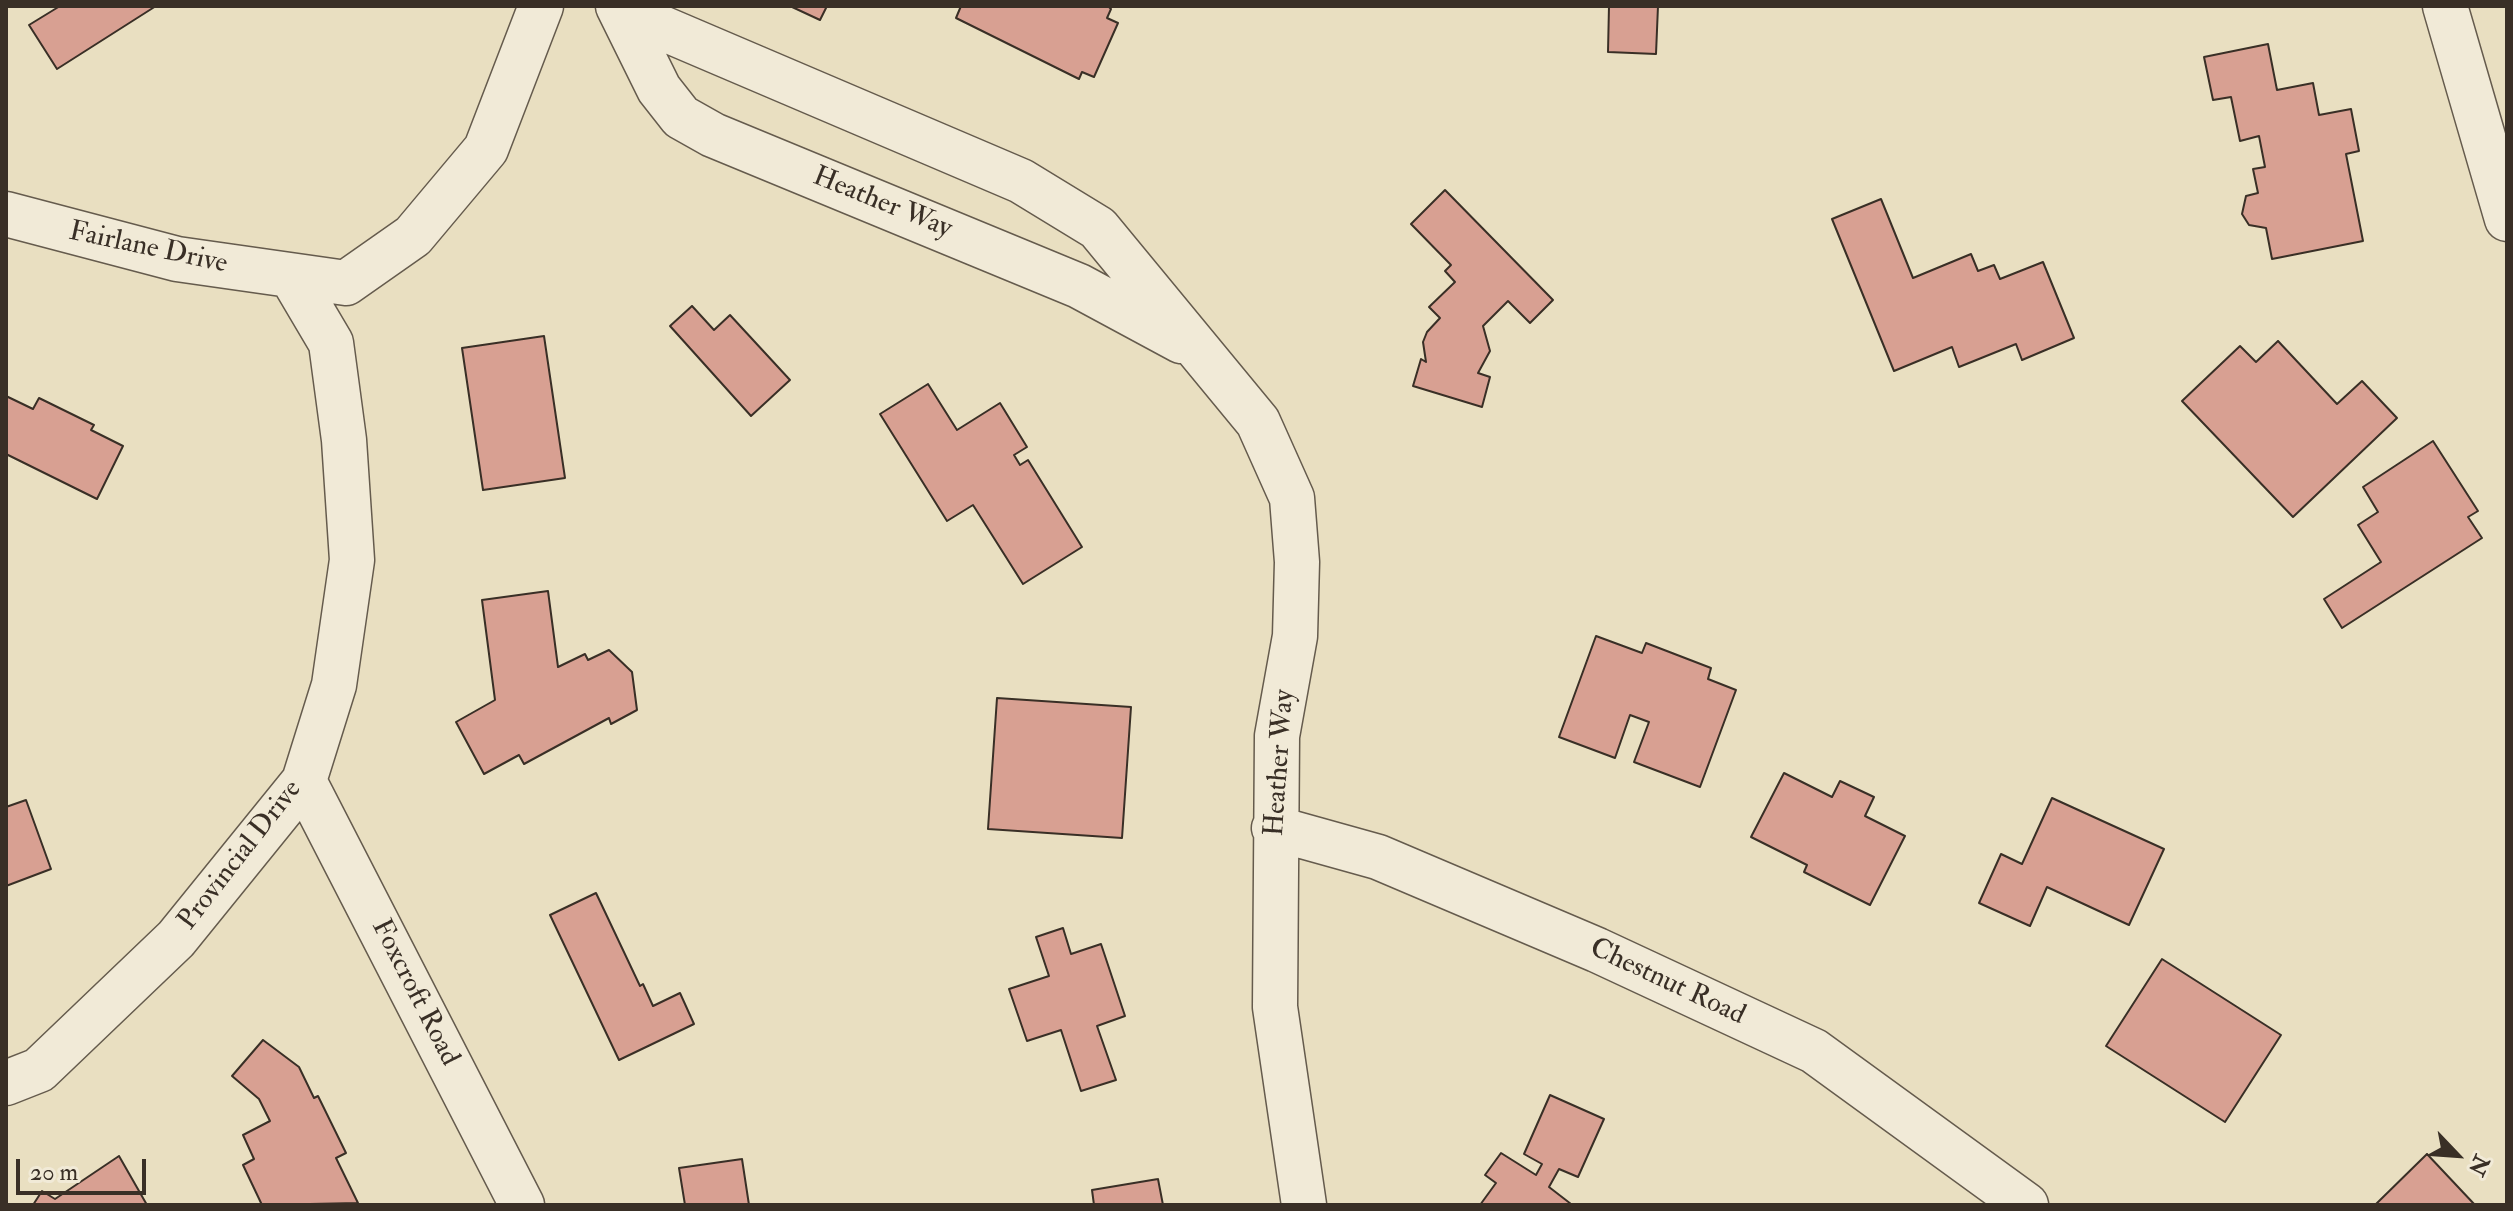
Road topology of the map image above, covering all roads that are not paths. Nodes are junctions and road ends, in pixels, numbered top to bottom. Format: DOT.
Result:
graph roads {
  1 [pos="541,6"];
  2 [pos="620,6"];
  3 [pos="2445,6"];
  4 [pos="6,214"];
  5 [pos="2507,219"];
  6 [pos="292,277"];
  7 [pos="1197,350"];
  8 [pos="304,781"];
  9 [pos="1274,828"];
  10 [pos="6,1083"];
  11 [pos="522,1205"];
  12 [pos="1304,1205"];
  13 [pos="2026,1205"];
  1 -- 6 [label="street"];
  2 -- 7 [label="street, Heather Way"];
  2 -- 7 [label="street, Heather Way"];
  3 -- 5 [label="street"];
  4 -- 6 [label="street, Fairlane Drive"];
  6 -- 8 [label="street, Provincial Drive"];
  7 -- 9 [label="street, Heather Way"];
  8 -- 10 [label="street, Provincial Drive"];
  8 -- 11 [label="street, Foxcroft Road"];
  9 -- 12 [label="street, Heather Way"];
  9 -- 13 [label="street, Chestnut Road"];
}
